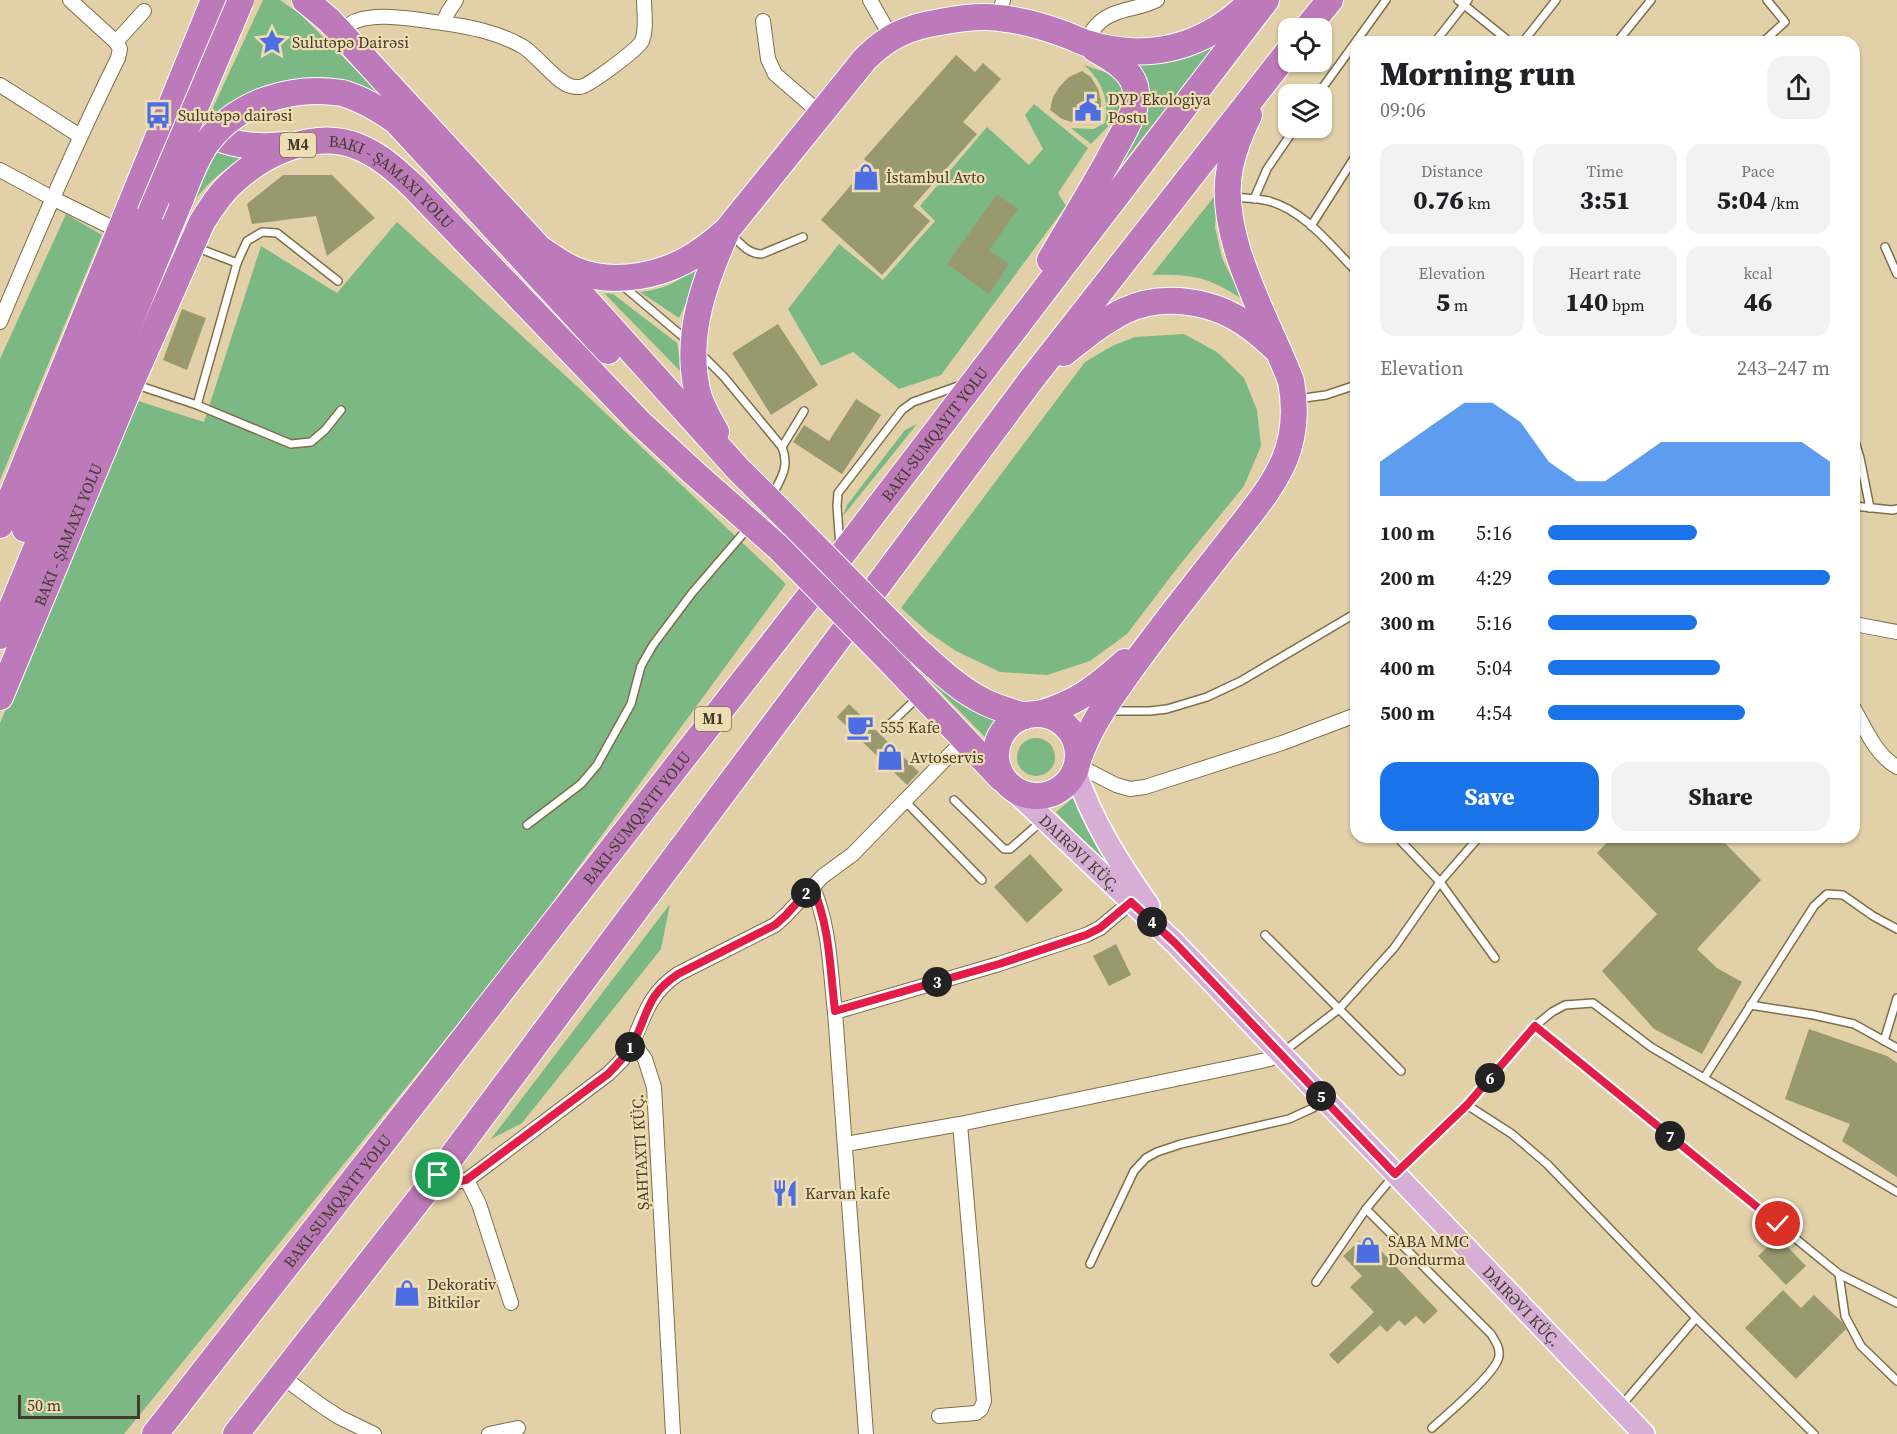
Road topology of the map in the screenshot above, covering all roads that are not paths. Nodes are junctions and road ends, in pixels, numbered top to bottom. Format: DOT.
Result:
graph roads {
  1 [pos="70,0"];
  2 [pos="214,0"];
  3 [pos="241,0"];
  4 [pos="305,0"];
  5 [pos="456,0"];
  6 [pos="644,0"];
  7 [pos="870,0"];
  8 [pos="1157,0"];
  9 [pos="1253,0"];
  10 [pos="1266,0"];
  11 [pos="1330,0"];
  12 [pos="1386,0"];
  13 [pos="1458,0"];
  14 [pos="1556,0"];
  15 [pos="1651,0"];
  16 [pos="1767,0"];
  17 [pos="1467,3"];
  18 [pos="1001,9"];
  19 [pos="144,11"];
  20 [pos="329,17"];
  21 [pos="1315,18"];
  22 [pos="763,21"];
  23 [pos="443,23"];
  24 [pos="1360,36"];
  25 [pos="1440,36"];
  26 [pos="1503,36"];
  27 [pos="1528,36"];
  28 [pos="1622,36"];
  29 [pos="1770,36"];
  30 [pos="891,37"];
  31 [pos="116,42"];
  32 [pos="1085,43"];
  33 [pos="1350,50"];
  34 [pos="191,57"];
  35 [pos="1278,64"];
  36 [pos="1268,77"];
  37 [pos="1325,84"];
  38 [pos="0,85"];
  39 [pos="820,113"];
  40 [pos="80,135"];
  41 [pos="1288,138"];
  42 [pos="304,143"];
  43 [pos="1350,164"];
  44 [pos="0,170"];
  45 [pos="1228,196"];
  46 [pos="52,198"];
  47 [pos="1254,199"];
  48 [pos="1311,226"];
  49 [pos="727,230"];
  50 [pos="119,231"];
  51 [pos="802,237"];
  52 [pos="190,245"];
  53 [pos="1885,247"];
  54 [pos="540,249"];
  55 [pos="237,263"];
  56 [pos="1350,265"];
  57 [pos="1897,274"];
  58 [pos="615,279"];
  59 [pos="338,281"];
  60 [pos="0,322"];
  61 [pos="693,345"];
  62 [pos="1281,354"];
  63 [pos="977,379"];
  64 [pos="1031,380"];
  65 [pos="131,383"];
  66 [pos="1350,387"];
  67 [pos="1295,400"];
  68 [pos="197,405"];
  69 [pos="341,410"];
  70 [pos="804,411"];
  71 [pos="782,447"];
  72 [pos="1860,458"];
  73 [pos="738,469"];
  74 [pos="770,501"];
  75 [pos="1860,507"];
  76 [pos="1870,508"];
  77 [pos="1897,509"];
  78 [pos="752,523"];
  79 [pos="0,525"];
  80 [pos="841,556"];
  81 [pos="0,593"];
  82 [pos="1350,617"];
  83 [pos="1860,625"];
  84 [pos="1897,632"];
  85 [pos="1156,634"];
  86 [pos="0,636"];
  87 [pos="922,693"];
  88 [pos="0,697"];
  89 [pos="1101,711"];
  90 [pos="1032,715"];
  91 [pos="1350,717"];
  92 [pos="1860,719"];
  93 [pos="885,729"];
  94 [pos="965,739"];
  95 [pos="1077,765"];
  96 [pos="1897,767"];
  97 [pos="1008,784"];
  98 [pos="904,800"];
  99 [pos="954,800"];
  100 [pos="1045,818"];
  101 [pos="527,825"];
  102 [pos="1403,843"];
  103 [pos="1474,843"];
  104 [pos="982,880"];
  105 [pos="1440,882"];
  106 [pos="812,886"];
  107 [pos="1131,902"];
  108 [pos="1897,929"];
  109 [pos="1265,935"];
  110 [pos="1175,943"];
  111 [pos="1495,958"];
  112 [pos="1897,1001"];
  113 [pos="1750,1005"];
  114 [pos="1339,1010"];
  115 [pos="835,1011"];
  116 [pos="1535,1026"];
  117 [pos="1884,1041"];
  118 [pos="633,1042"];
  119 [pos="1897,1048"];
  120 [pos="1281,1054"];
  121 [pos="1401,1071"];
  122 [pos="1704,1078"];
  123 [pos="1324,1099"];
  124 [pos="1467,1105"];
  125 [pos="960,1124"];
  126 [pos="846,1144"];
  127 [pos="1395,1174"];
  128 [pos="438,1175"];
  129 [pos="466,1180"];
  130 [pos="1897,1192"];
  131 [pos="1366,1209"];
  132 [pos="1090,1264"];
  133 [pos="1839,1274"];
  134 [pos="1316,1282"];
  135 [pos="511,1303"];
  136 [pos="1897,1303"];
  137 [pos="1696,1318"];
  138 [pos="281,1376"];
  139 [pos="1897,1381"];
  140 [pos="1619,1408"];
  141 [pos="939,1416"];
  142 [pos="518,1428"];
  143 [pos="1432,1428"];
  144 [pos="154,1434"];
  145 [pos="236,1434"];
  146 [pos="374,1434"];
  147 [pos="489,1434"];
  148 [pos="673,1434"];
  149 [pos="866,1434"];
  150 [pos="1644,1434"];
  151 [pos="1814,1434"];
  1 -- 31 [label="street"];
  2 -- 34 [label="highway"];
  3 -- 81 [label="highway, bridge"];
  4 -- 20 [label="highway"];
  5 -- 23 [label="street"];
  6 -- 23 [label="street"];
  7 -- 30 [label="street"];
  8 -- 32 [label="street"];
  9 -- 32 [label="highway"];
  10 -- 63 [label="highway, M1"];
  11 -- 21 [label="highway"];
  12 -- 24 [label="lane"];
  13 -- 17 [label="lane"];
  14 -- 27 [label="lane"];
  15 -- 28 [label="lane"];
  16 -- 29 [label="lane"];
  17 -- 25 [label="lane"];
  17 -- 26 [label="lane"];
  18 -- 30 [label="highway"];
  18 -- 32 [label="highway"];
  19 -- 31 [label="street"];
  20 -- 23 [label="street"];
  20 -- 54 [label="highway"];
  22 -- 39 [label="street"];
  30 -- 39 [label="highway"];
  31 -- 40 [label="street"];
  32 -- 63 [label="highway"];
  33 -- 37 [label="lane"];
  34 -- 42 [label="highway"];
  34 -- 50 [label="highway"];
  35 -- 36 [label="highway"];
  36 -- 45 [label="highway"];
  36 -- 64 [label="highway"];
  38 -- 40 [label="street"];
  39 -- 49 [label="highway"];
  40 -- 46 [label="street"];
  41 -- 47 [label="lane"];
  42 -- 52 [label="highway, M4"];
  42 -- 78 [label="highway, M4"];
  43 -- 48 [label="lane"];
  44 -- 46 [label="street"];
  45 -- 47 [label="lane"];
  45 -- 62 [label="highway"];
  46 -- 50 [label="street"];
  46 -- 60 [label="street"];
  47 -- 48 [label="lane"];
  48 -- 56 [label="lane"];
  49 -- 51 [label="lane"];
  49 -- 58 [label="highway"];
  49 -- 61 [label="highway"];
  50 -- 79 [label="highway"];
  52 -- 55 [label="lane"];
  52 -- 65 [label="highway, M4"];
  53 -- 57 [label="lane"];
  54 -- 58 [label="highway"];
  54 -- 73 [label="highway"];
  55 -- 59 [label="lane"];
  55 -- 68 [label="lane"];
  58 -- 61 [label="lane"];
  61 -- 71 [label="lane"];
  61 -- 73 [label="highway"];
  62 -- 64 [label="highway"];
  62 -- 67 [label="highway"];
  63 -- 80 [label="highway, M1"];
  63 -- 80 [label="lane"];
  64 -- 128 [label="highway"];
  65 -- 68 [label="lane"];
  65 -- 88 [label="highway, M4"];
  66 -- 67 [label="lane"];
  67 -- 85 [label="highway"];
  68 -- 69 [label="lane"];
  70 -- 71 [label="lane"];
  71 -- 74 [label="lane"];
  72 -- 76 [label="lane"];
  73 -- 74 [label="highway"];
  73 -- 86 [label="highway, bridge"];
  74 -- 90 [label="highway, bridge"];
  75 -- 76 [label="lane"];
  76 -- 77 [label="lane"];
  78 -- 87 [label="highway, M4, bridge"];
  78 -- 101 [label="lane"];
  80 -- 144 [label="highway, M1"];
  82 -- 89 [label="lane"];
  83 -- 84 [label="street"];
  85 -- 89 [label="highway"];
  85 -- 90 [label="highway"];
  87 -- 93 [label="lane"];
  87 -- 94 [label="highway"];
  89 -- 95 [label="highway"];
  90 -- 95 [label="highway"];
  90 -- 97 [label="highway"];
  91 -- 95 [label="street"];
  92 -- 96 [label="street"];
  94 -- 97 [label="highway"];
  94 -- 98 [label="street"];
  95 -- 97 [label="highway"];
  95 -- 110 [label="main road, DAIRƏVI KÜÇ."];
  97 -- 100 [label="main road, DAIRƏVI KÜÇ."];
  98 -- 104 [label="lane"];
  98 -- 106 [label="street"];
  99 -- 100 [label="lane"];
  100 -- 107 [label="main road, DAIRƏVI KÜÇ."];
  102 -- 105 [label="lane"];
  103 -- 105 [label="lane"];
  105 -- 111 [label="lane"];
  105 -- 114 [label="lane"];
  106 -- 115 [label="street"];
  106 -- 118 [label="street"];
  107 -- 110 [label="main road, DAIRƏVI KÜÇ."];
  107 -- 115 [label="street"];
  108 -- 113 [label="lane"];
  109 -- 114 [label="lane"];
  110 -- 120 [label="main road, DAIRƏVI KÜÇ."];
  112 -- 117 [label="lane"];
  113 -- 117 [label="lane"];
  113 -- 122 [label="lane"];
  114 -- 120 [label="lane"];
  114 -- 121 [label="lane"];
  115 -- 126 [label="street"];
  116 -- 122 [label="lane"];
  116 -- 124 [label="lane"];
  116 -- 133 [label="lane"];
  117 -- 119 [label="lane"];
  118 -- 129 [label="street"];
  118 -- 148 [label="street"];
  120 -- 123 [label="main road, DAIRƏVI KÜÇ."];
  120 -- 125 [label="street"];
  122 -- 130 [label="lane"];
  123 -- 127 [label="main road, DAIRƏVI KÜÇ."];
  123 -- 132 [label="lane"];
  124 -- 127 [label="lane"];
  124 -- 137 [label="lane"];
  125 -- 126 [label="street"];
  125 -- 141 [label="street"];
  126 -- 149 [label="street"];
  127 -- 131 [label="lane"];
  127 -- 140 [label="main road, DAIRƏVI KÜÇ."];
  128 -- 129 [label="street"];
  128 -- 138 [label="highway"];
  129 -- 135 [label="street"];
  131 -- 134 [label="lane"];
  131 -- 143 [label="lane"];
  133 -- 136 [label="lane"];
  133 -- 139 [label="lane"];
  137 -- 140 [label="lane"];
  137 -- 151 [label="lane"];
  138 -- 145 [label="highway"];
  138 -- 146 [label="street"];
  140 -- 150 [label="main road, DAIRƏVI KÜÇ."];
  142 -- 147 [label="street"];
}
